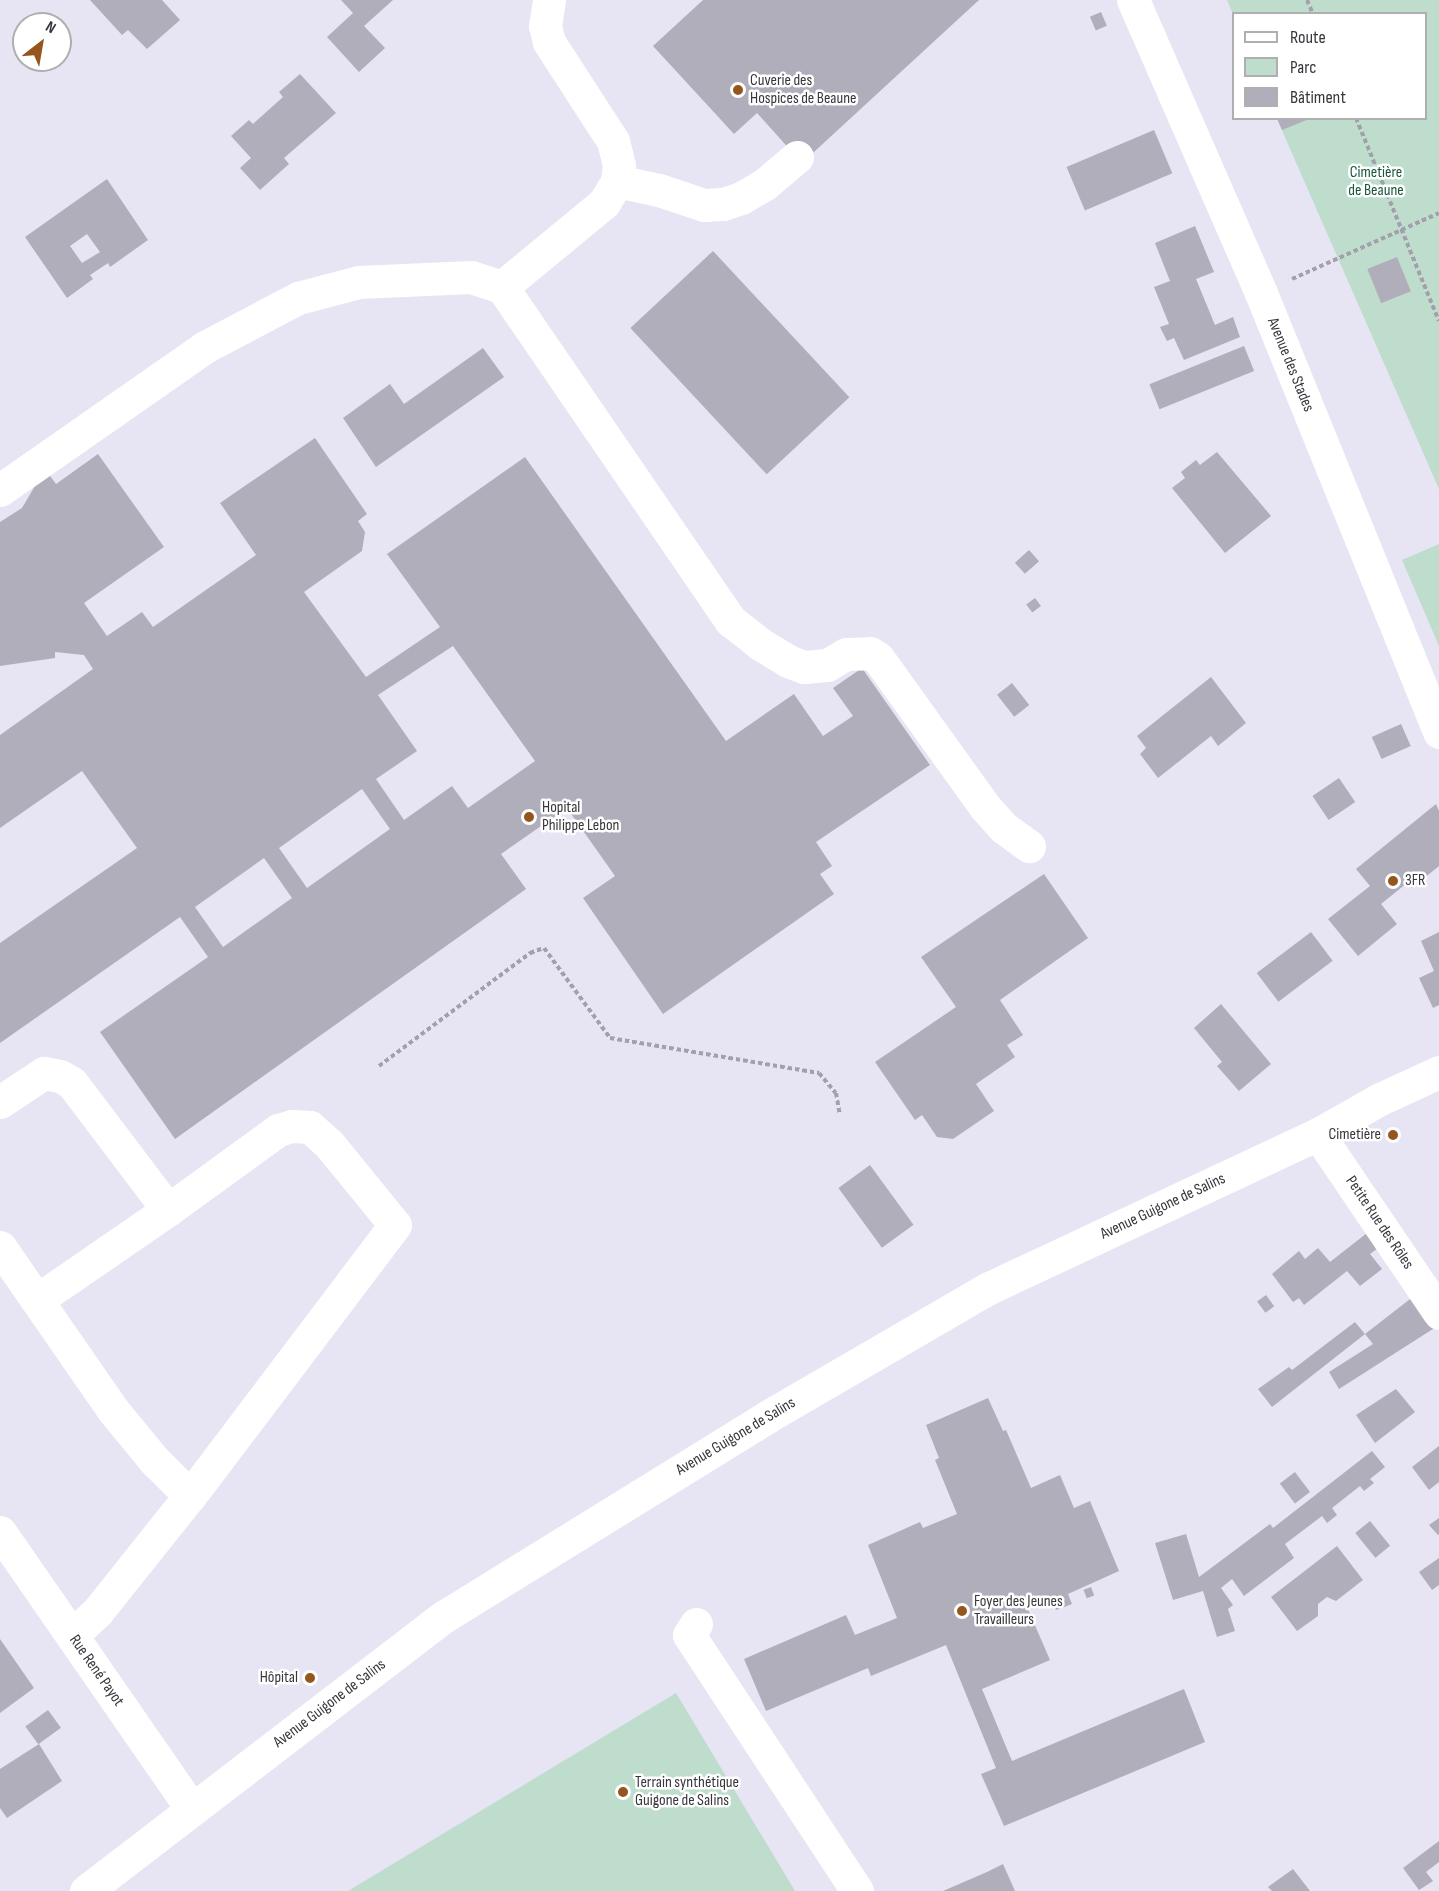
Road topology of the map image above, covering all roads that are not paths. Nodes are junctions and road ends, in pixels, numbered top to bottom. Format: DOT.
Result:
graph roads {
  1 [pos="549,0"];
  2 [pos="1133,0"];
  3 [pos="797,157"];
  4 [pos="617,181"];
  5 [pos="502,287"];
  6 [pos="0,490"];
  7 [pos="1439,732"];
  8 [pos="1029,846"];
  9 [pos="1439,1072"];
  10 [pos="0,1102"];
  11 [pos="1318,1134"];
  12 [pos="168,1210"];
  13 [pos="0,1247"];
  14 [pos="37,1300"];
  15 [pos="1439,1313"];
  16 [pos="190,1496"];
  17 [pos="0,1532"];
  18 [pos="696,1624"];
  19 [pos="72,1635"];
  20 [pos="192,1809"];
  21 [pos="86,1891"];
  22 [pos="857,1891"];
  1 -- 4 [label="street"];
  2 -- 7 [label="street, Avenue des Stades"];
  3 -- 4 [label="street"];
  4 -- 5 [label="street"];
  5 -- 6 [label="street"];
  5 -- 8 [label="street"];
  9 -- 11 [label="street, Avenue Guigone de Salins"];
  10 -- 12 [label="street"];
  11 -- 15 [label="street, Petite Rue des Rôles"];
  11 -- 20 [label="street, Avenue Guigone de Salins"];
  12 -- 14 [label="street"];
  12 -- 16 [label="street"];
  13 -- 14 [label="street"];
  14 -- 16 [label="street"];
  16 -- 19 [label="street"];
  17 -- 19 [label="street, Rue René Payot"];
  18 -- 22 [label="street"];
  19 -- 20 [label="street, Rue René Payot"];
  20 -- 21 [label="street, Avenue Guigone de Salins"];
}
